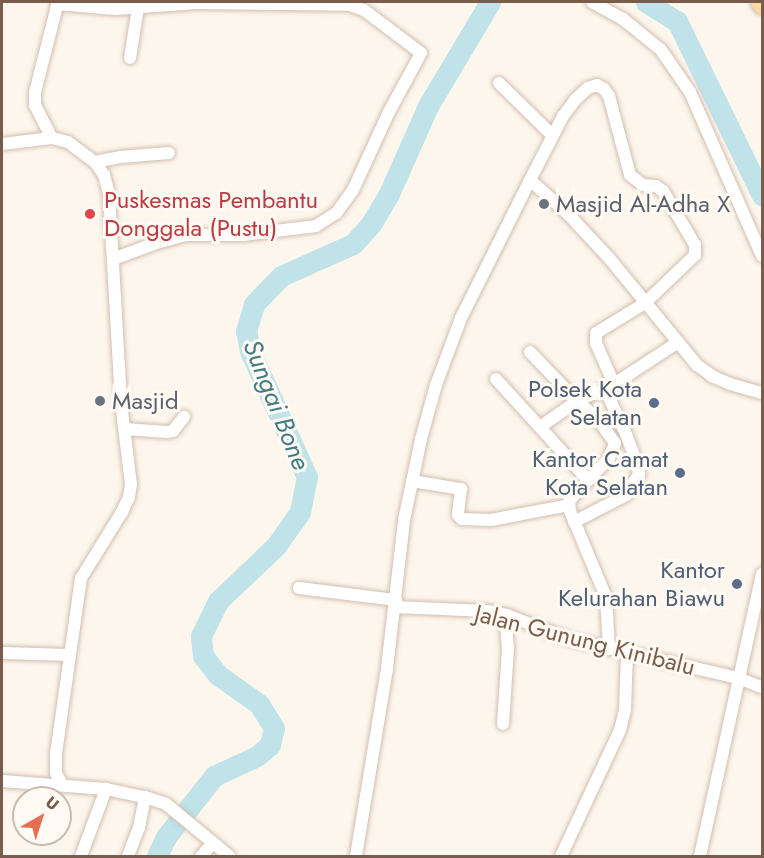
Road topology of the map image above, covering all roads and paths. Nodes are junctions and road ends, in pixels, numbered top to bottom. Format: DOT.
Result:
graph roads {
  1 [pos="592,2"];
  2 [pos="758,2"];
  3 [pos="58,3"];
  4 [pos="762,7"];
  5 [pos="138,8"];
  6 [pos="129,58"];
  7 [pos="499,83"];
  8 [pos="552,135"];
  9 [pos="52,138"];
  10 [pos="2,144"];
  11 [pos="169,153"];
  12 [pos="95,162"];
  13 [pos="530,180"];
  14 [pos="762,256"];
  15 [pos="113,259"];
  16 [pos="645,303"];
  17 [pos="677,343"];
  18 [pos="530,352"];
  19 [pos="496,379"];
  20 [pos="609,386"];
  21 [pos="762,393"];
  22 [pos="577,401"];
  23 [pos="184,417"];
  24 [pos="540,426"];
  25 [pos="124,429"];
  26 [pos="588,480"];
  27 [pos="412,481"];
  28 [pos="569,505"];
  29 [pos="574,522"];
  30 [pos="762,573"];
  31 [pos="299,588"];
  32 [pos="396,603"];
  33 [pos="504,615"];
  34 [pos="609,649"];
  35 [pos="2,653"];
  36 [pos="627,653"];
  37 [pos="69,655"];
  38 [pos="738,678"];
  39 [pos="762,687"];
  40 [pos="503,724"];
  41 [pos="2,781"];
  42 [pos="62,785"];
  43 [pos="106,789"];
  44 [pos="146,797"];
  45 [pos="211,842"];
  46 [pos="81,856"];
  47 [pos="128,856"];
  48 [pos="201,856"];
  49 [pos="229,856"];
  50 [pos="356,856"];
  51 [pos="561,856"];
  52 [pos="700,856"];
  1 -- 14 [label="street"];
  2 -- 4 [label="main road"];
  3 -- 5 [label="street"];
  3 -- 9 [label="street"];
  5 -- 6 [label="street"];
  5 -- 15 [label="street"];
  7 -- 8 [label="street"];
  8 -- 13 [label="street"];
  8 -- 16 [label="street"];
  9 -- 10 [label="street"];
  9 -- 12 [label="street"];
  11 -- 12 [label="street"];
  12 -- 15 [label="street"];
  13 -- 16 [label="street"];
  13 -- 27 [label="street"];
  15 -- 25 [label="street"];
  16 -- 17 [label="street"];
  16 -- 20 [label="street"];
  17 -- 20 [label="street"];
  17 -- 21 [label="street"];
  18 -- 22 [label="street"];
  19 -- 24 [label="street"];
  20 -- 22 [label="street"];
  20 -- 29 [label="street"];
  22 -- 24 [label="street"];
  22 -- 26 [label="street"];
  23 -- 25 [label="street"];
  24 -- 26 [label="street"];
  25 -- 37 [label="street"];
  26 -- 28 [label="street"];
  27 -- 28 [label="street"];
  27 -- 32 [label="street"];
  28 -- 29 [label="street"];
  29 -- 34 [label="street"];
  30 -- 38 [label="street"];
  31 -- 32 [label="street, Jalan Gunung Kinibalu"];
  32 -- 33 [label="street, Jalan Gunung Kinibalu"];
  32 -- 50 [label="street"];
  33 -- 34 [label="street, Jalan Gunung Kinibalu"];
  33 -- 40 [label="street"];
  34 -- 36 [label="street, Jalan Gunung Kinibalu"];
  35 -- 37 [label="street"];
  36 -- 38 [label="street, Jalan Gunung Kinibalu"];
  36 -- 51 [label="street"];
  37 -- 42 [label="street"];
  38 -- 39 [label="street, Jalan Gunung Kinibalu"];
  38 -- 52 [label="street"];
  41 -- 42 [label="street"];
  42 -- 43 [label="street"];
  43 -- 44 [label="street"];
  43 -- 46 [label="street"];
  44 -- 45 [label="street"];
  44 -- 47 [label="street"];
  45 -- 48 [label="street"];
  45 -- 49 [label="street"];
}
